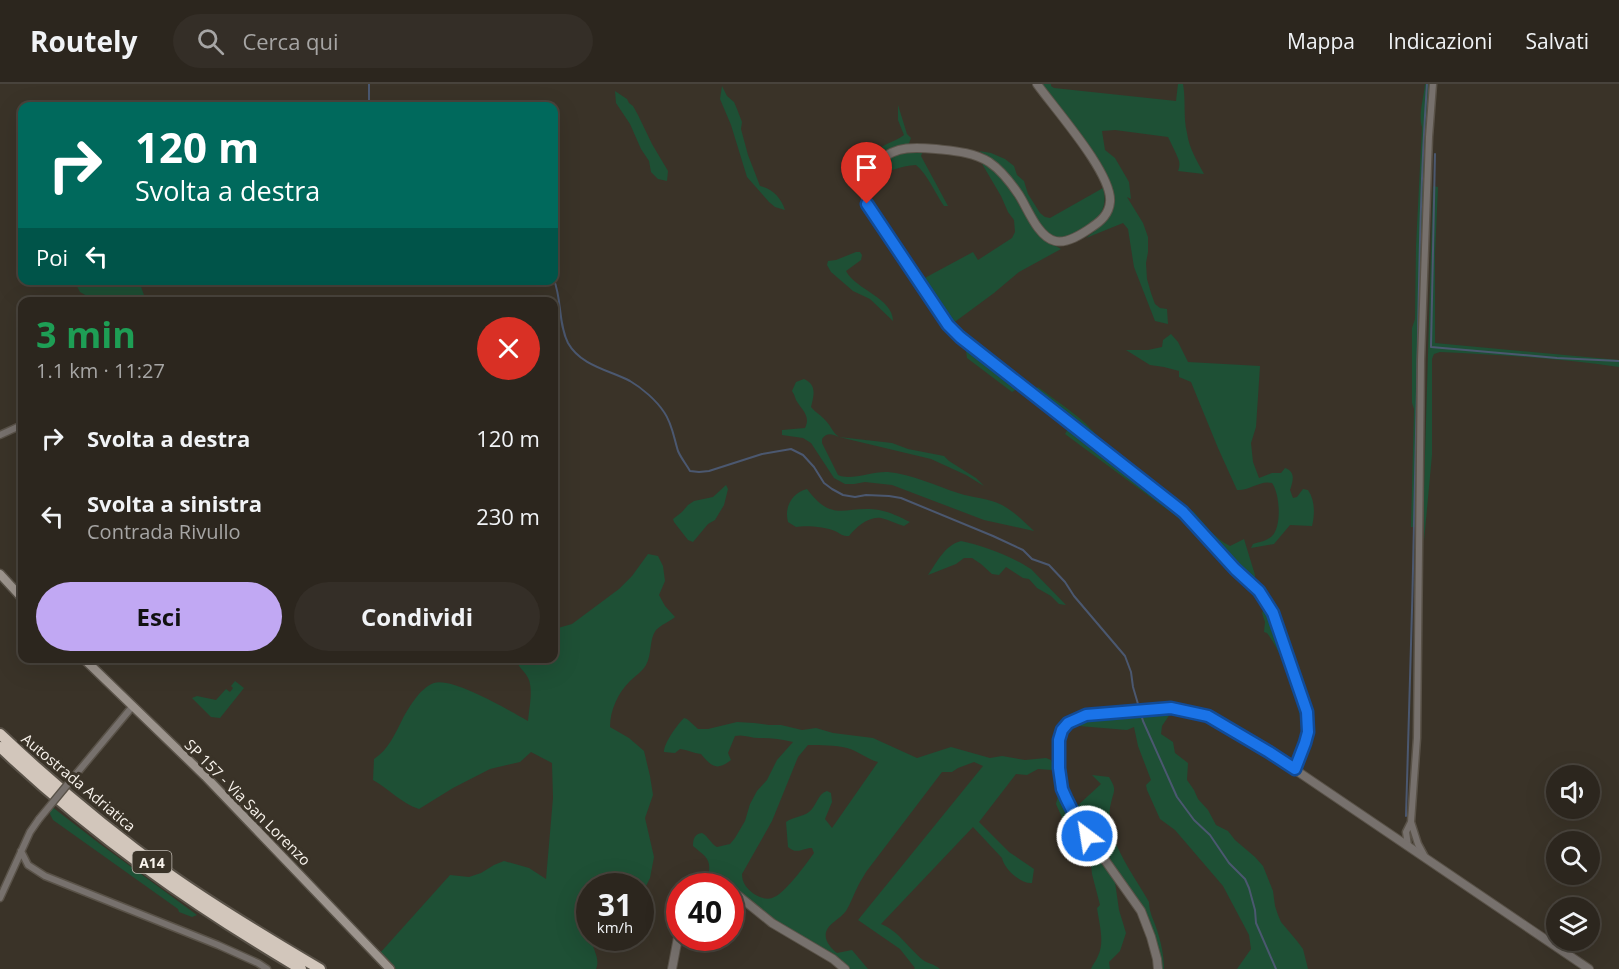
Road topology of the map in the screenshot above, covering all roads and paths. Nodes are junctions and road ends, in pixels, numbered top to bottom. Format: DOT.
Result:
graph roads {
  1 [pos="1037,84"];
  2 [pos="1433,84"];
  3 [pos="18,427"];
  4 [pos="0,435"];
  5 [pos="0,574"];
  6 [pos="18,594"];
  7 [pos="88,663"];
  8 [pos="132,707"];
  9 [pos="0,734"];
  10 [pos="0,747"];
  11 [pos="1295,769"];
  12 [pos="1411,826"];
  13 [pos="1389,833"];
  14 [pos="1408,847"];
  15 [pos="21,851"];
  16 [pos="1425,858"];
  17 [pos="0,898"];
  18 [pos="744,901"];
  19 [pos="675,951"];
  20 [pos="267,969"];
  21 [pos="301,969"];
  22 [pos="320,969"];
  23 [pos="390,969"];
  24 [pos="672,969"];
  25 [pos="845,969"];
  26 [pos="1158,969"];
  27 [pos="1589,969"];
  1 -- 11 [label="street"];
  2 -- 12 [label="street"];
  3 -- 4 [label="street"];
  5 -- 6 [label="main road"];
  7 -- 8 [label="main road, SP 157 - Via San Lorenzo"];
  8 -- 15 [label="street, bridge"];
  8 -- 23 [label="main road, SP 157 - Via San Lorenzo"];
  9 -- 22 [label="highway, Autostrada Adriatica / A14"];
  10 -- 21 [label="highway, Autostrada Adriatica / A14"];
  11 -- 13 [label="street"];
  11 -- 26 [label="street"];
  12 -- 13 [label="street"];
  12 -- 14 [label="street"];
  12 -- 16 [label="street"];
  13 -- 14 [label="street"];
  14 -- 16 [label="street"];
  15 -- 17 [label="street"];
  15 -- 20 [label="street"];
  16 -- 27 [label="street"];
  18 -- 25 [label="street"];
  19 -- 24 [label="street"];
}
